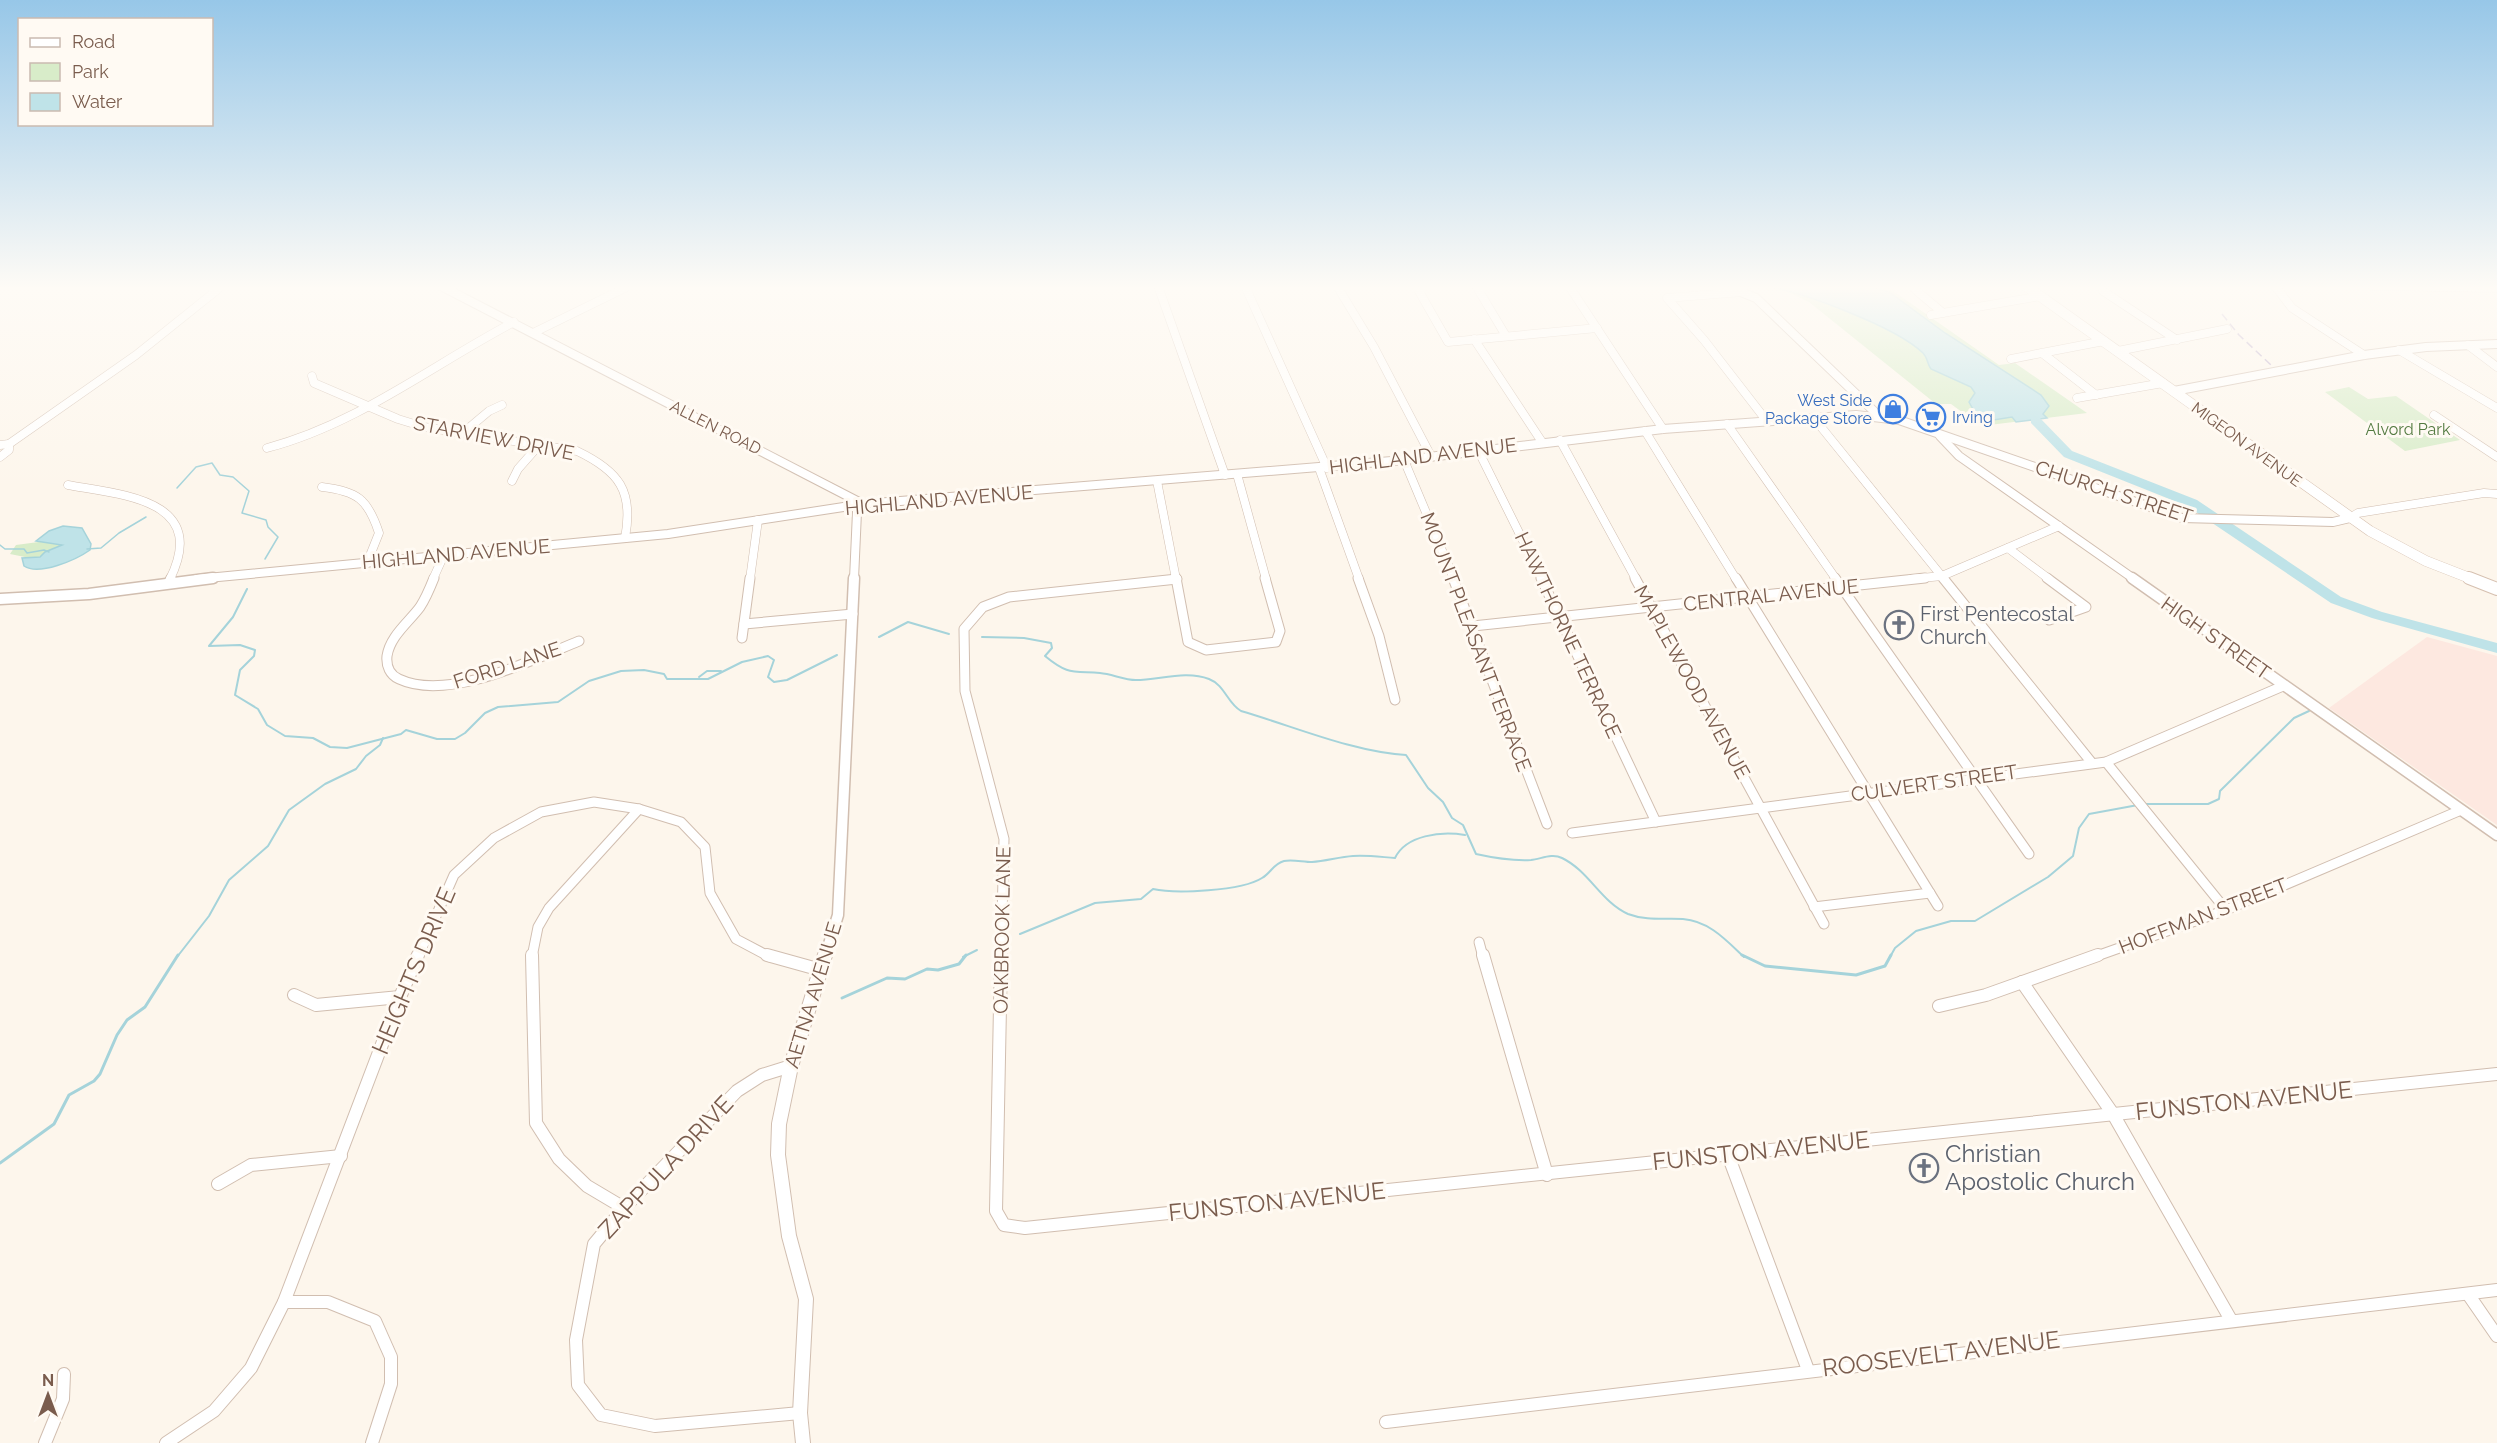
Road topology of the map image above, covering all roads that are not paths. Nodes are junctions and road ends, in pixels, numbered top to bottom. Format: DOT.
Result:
graph roads {
  1 [pos="138,353"];
  2 [pos="460,353"];
  3 [pos="576,353"];
  4 [pos="1182,353"];
  5 [pos="1274,353"];
  6 [pos="1377,353"];
  7 [pos="1483,353"];
  8 [pos="1614,353"];
  9 [pos="1714,353"];
  10 [pos="1814,353"];
  11 [pos="2040,353"];
  12 [pos="2042,353"];
  13 [pos="2121,353"];
  14 [pos="2361,353"];
  15 [pos="2376,353"];
  16 [pos="2405,353"];
  17 [pos="2479,353"];
  18 [pos="2364,355"];
  19 [pos="2011,359"];
  20 [pos="2497,367"];
  21 [pos="312,376"];
  22 [pos="2163,383"];
  23 [pos="2174,392"];
  24 [pos="2096,395"];
  25 [pos="2077,398"];
  26 [pos="502,405"];
  27 [pos="368,406"];
  28 [pos="2497,408"];
  29 [pos="2434,415"];
  30 [pos="1879,416"];
  31 [pos="1814,417"];
  32 [pos="1766,420"];
  33 [pos="1727,424"];
  34 [pos="1663,429"];
  35 [pos="1645,431"];
  36 [pos="464,432"];
  37 [pos="1940,436"];
  38 [pos="1560,440"];
  39 [pos="1542,442"];
  40 [pos="540,444"];
  41 [pos="4,445"];
  42 [pos="267,448"];
  43 [pos="1478,450"];
  44 [pos="1431,456"];
  45 [pos="0,457"];
  46 [pos="2497,457"];
  47 [pos="1404,460"];
  48 [pos="1323,468"];
  49 [pos="1237,474"];
  50 [pos="1225,475"];
  51 [pos="512,481"];
  52 [pos="1157,481"];
  53 [pos="68,485"];
  54 [pos="322,488"];
  55 [pos="2497,494"];
  56 [pos="863,504"];
  57 [pos="2350,518"];
  58 [pos="758,520"];
  59 [pos="2060,526"];
  60 [pos="625,538"];
  61 [pos="2008,548"];
  62 [pos="443,557"];
  63 [pos="367,563"];
  64 [pos="1942,576"];
  65 [pos="1177,579"];
  66 [pos="170,582"];
  67 [pos="1842,588"];
  68 [pos="2497,589"];
  69 [pos="1747,597"];
  70 [pos="0,599"];
  71 [pos="1651,606"];
  72 [pos="853,614"];
  73 [pos="1560,616"];
  74 [pos="2049,620"];
  75 [pos="744,624"];
  76 [pos="1473,626"];
  77 [pos="742,638"];
  78 [pos="579,641"];
  79 [pos="2283,686"];
  80 [pos="1395,700"];
  81 [pos="2106,762"];
  82 [pos="2092,763"];
  83 [pos="1975,778"];
  84 [pos="1868,792"];
  85 [pos="1760,807"];
  86 [pos="639,809"];
  87 [pos="2461,810"];
  88 [pos="1656,822"];
  89 [pos="1547,824"];
  90 [pos="1572,833"];
  91 [pos="2497,835"];
  92 [pos="2029,854"];
  93 [pos="1929,892"];
  94 [pos="1938,906"];
  95 [pos="1814,907"];
  96 [pos="2226,910"];
  97 [pos="1824,924"];
  98 [pos="1479,942"];
  99 [pos="821,970"];
  100 [pos="2022,982"];
  101 [pos="294,995"];
  102 [pos="400,997"];
  103 [pos="1938,1006"];
  104 [pos="791,1066"];
  105 [pos="2497,1074"];
  106 [pos="2113,1114"];
  107 [pos="1728,1155"];
  108 [pos="341,1156"];
  109 [pos="1547,1175"];
  110 [pos="218,1184"];
  111 [pos="624,1208"];
  112 [pos="1024,1228"];
  113 [pos="2497,1290"];
  114 [pos="2468,1294"];
  115 [pos="284,1302"];
  116 [pos="2231,1320"];
  117 [pos="2497,1336"];
  118 [pos="1808,1370"];
  119 [pos="64,1374"];
  120 [pos="800,1413"];
  121 [pos="1386,1422"];
  122 [pos="45,1443"];
  123 [pos="166,1443"];
  124 [pos="372,1443"];
  125 [pos="802,1443"];
  1 -- 41 [label="street"];
  2 -- 27 [label="street"];
  3 -- 56 [label="street, ALLEN ROAD"];
  4 -- 50 [label="street"];
  5 -- 48 [label="street"];
  6 -- 44 [label="street"];
  7 -- 39 [label="street"];
  8 -- 34 [label="street"];
  9 -- 32 [label="street"];
  10 -- 30 [label="street"];
  11 -- 19 [label="street"];
  12 -- 24 [label="street"];
  13 -- 22 [label="main road, MIGEON AVENUE"];
  14 -- 18 [label="street"];
  15 -- 18 [label="street"];
  16 -- 28 [label="street"];
  17 -- 20 [label="street"];
  18 -- 23 [label="street"];
  21 -- 27 [label="street, STARVIEW DRIVE"];
  22 -- 23 [label="main road, MIGEON AVENUE"];
  22 -- 24 [label="street"];
  23 -- 57 [label="main road, MIGEON AVENUE"];
  24 -- 25 [label="street"];
  26 -- 36 [label="street"];
  27 -- 36 [label="street, STARVIEW DRIVE"];
  27 -- 42 [label="street"];
  29 -- 46 [label="street"];
  30 -- 31 [label="street, HIGHLAND AVENUE"];
  30 -- 37 [label="street, CHURCH STREET"];
  31 -- 32 [label="street, HIGHLAND AVENUE"];
  31 -- 64 [label="street"];
  32 -- 33 [label="street, HIGHLAND AVENUE"];
  33 -- 34 [label="street, HIGHLAND AVENUE"];
  33 -- 67 [label="street"];
  34 -- 35 [label="street, HIGHLAND AVENUE"];
  35 -- 38 [label="street, HIGHLAND AVENUE"];
  35 -- 69 [label="street"];
  36 -- 40 [label="street, STARVIEW DRIVE"];
  37 -- 57 [label="street, CHURCH STREET"];
  37 -- 59 [label="street, HIGH STREET"];
  38 -- 39 [label="street, HIGHLAND AVENUE"];
  38 -- 71 [label="street, MAPLEWOOD AVENUE"];
  39 -- 43 [label="street, HIGHLAND AVENUE"];
  40 -- 51 [label="street"];
  40 -- 60 [label="street, STARVIEW DRIVE"];
  41 -- 45 [label="street"];
  43 -- 44 [label="street, HIGHLAND AVENUE"];
  43 -- 73 [label="street, HAWTHORNE TERRACE"];
  44 -- 47 [label="street, HIGHLAND AVENUE"];
  47 -- 48 [label="street, HIGHLAND AVENUE"];
  47 -- 76 [label="street, MOUNT PLEASANT TERRACE"];
  48 -- 49 [label="street, HIGHLAND AVENUE"];
  48 -- 80 [label="street"];
  49 -- 50 [label="street, HIGHLAND AVENUE"];
  49 -- 65 [label="street"];
  50 -- 52 [label="street, HIGHLAND AVENUE"];
  52 -- 56 [label="street, HIGHLAND AVENUE"];
  52 -- 65 [label="street"];
  53 -- 66 [label="street"];
  54 -- 63 [label="street"];
  55 -- 57 [label="street, CHURCH STREET"];
  56 -- 58 [label="street, HIGHLAND AVENUE"];
  56 -- 72 [label="street, AETNA AVENUE"];
  57 -- 68 [label="main road, MIGEON AVENUE"];
  58 -- 60 [label="street, HIGHLAND AVENUE"];
  58 -- 75 [label="street"];
  59 -- 61 [label="street, CENTRAL AVENUE"];
  59 -- 79 [label="street, HIGH STREET"];
  60 -- 62 [label="street, HIGHLAND AVENUE"];
  61 -- 64 [label="street, CENTRAL AVENUE"];
  61 -- 74 [label="street"];
  62 -- 63 [label="street, HIGHLAND AVENUE"];
  62 -- 78 [label="street, FORD LANE"];
  63 -- 66 [label="street, HIGHLAND AVENUE"];
  64 -- 67 [label="street, CENTRAL AVENUE"];
  64 -- 82 [label="street"];
  65 -- 112 [label="street, OAKBROOK LANE"];
  66 -- 70 [label="street, HIGHLAND AVENUE"];
  67 -- 69 [label="street, CENTRAL AVENUE"];
  67 -- 83 [label="street"];
  69 -- 71 [label="street, CENTRAL AVENUE"];
  69 -- 84 [label="street"];
  71 -- 73 [label="street, CENTRAL AVENUE"];
  71 -- 85 [label="street, MAPLEWOOD AVENUE"];
  72 -- 75 [label="street"];
  72 -- 99 [label="street, AETNA AVENUE"];
  73 -- 76 [label="street, CENTRAL AVENUE"];
  73 -- 88 [label="street, HAWTHORNE TERRACE"];
  75 -- 77 [label="street"];
  76 -- 89 [label="street, MOUNT PLEASANT TERRACE"];
  79 -- 81 [label="street, CULVERT STREET"];
  79 -- 87 [label="street, HIGH STREET"];
  81 -- 82 [label="street, CULVERT STREET"];
  81 -- 96 [label="street"];
  82 -- 83 [label="street, CULVERT STREET"];
  83 -- 84 [label="street, CULVERT STREET"];
  83 -- 92 [label="street"];
  84 -- 85 [label="street, CULVERT STREET"];
  84 -- 93 [label="street"];
  85 -- 88 [label="street, CULVERT STREET"];
  85 -- 95 [label="street, MAPLEWOOD AVENUE"];
  86 -- 99 [label="street, HEIGHTS DRIVE"];
  86 -- 102 [label="street, HEIGHTS DRIVE"];
  86 -- 111 [label="street"];
  87 -- 91 [label="street, HIGH STREET"];
  87 -- 96 [label="street, HOFFMAN STREET"];
  88 -- 90 [label="street, CULVERT STREET"];
  93 -- 94 [label="street"];
  93 -- 95 [label="street"];
  95 -- 97 [label="street, MAPLEWOOD AVENUE"];
  96 -- 100 [label="street, HOFFMAN STREET"];
  98 -- 109 [label="street"];
  99 -- 104 [label="street, AETNA AVENUE"];
  100 -- 103 [label="street, HOFFMAN STREET"];
  100 -- 106 [label="street"];
  101 -- 102 [label="street"];
  102 -- 108 [label="street, HEIGHTS DRIVE"];
  104 -- 111 [label="street, ZAPPULA DRIVE"];
  104 -- 120 [label="street, AETNA AVENUE"];
  105 -- 106 [label="street, FUNSTON AVENUE"];
  106 -- 107 [label="street, FUNSTON AVENUE"];
  106 -- 116 [label="street"];
  107 -- 109 [label="street, FUNSTON AVENUE"];
  107 -- 118 [label="street"];
  108 -- 110 [label="street"];
  108 -- 115 [label="street, HEIGHTS DRIVE"];
  109 -- 112 [label="street, FUNSTON AVENUE"];
  111 -- 120 [label="street, ZAPPULA DRIVE"];
  113 -- 114 [label="street, ROOSEVELT AVENUE"];
  114 -- 116 [label="street, ROOSEVELT AVENUE"];
  114 -- 117 [label="street"];
  115 -- 123 [label="street, HEIGHTS DRIVE"];
  115 -- 124 [label="street"];
  116 -- 118 [label="street, ROOSEVELT AVENUE"];
  118 -- 121 [label="street, ROOSEVELT AVENUE"];
  119 -- 122 [label="street"];
  120 -- 125 [label="street, AETNA AVENUE"];
}
